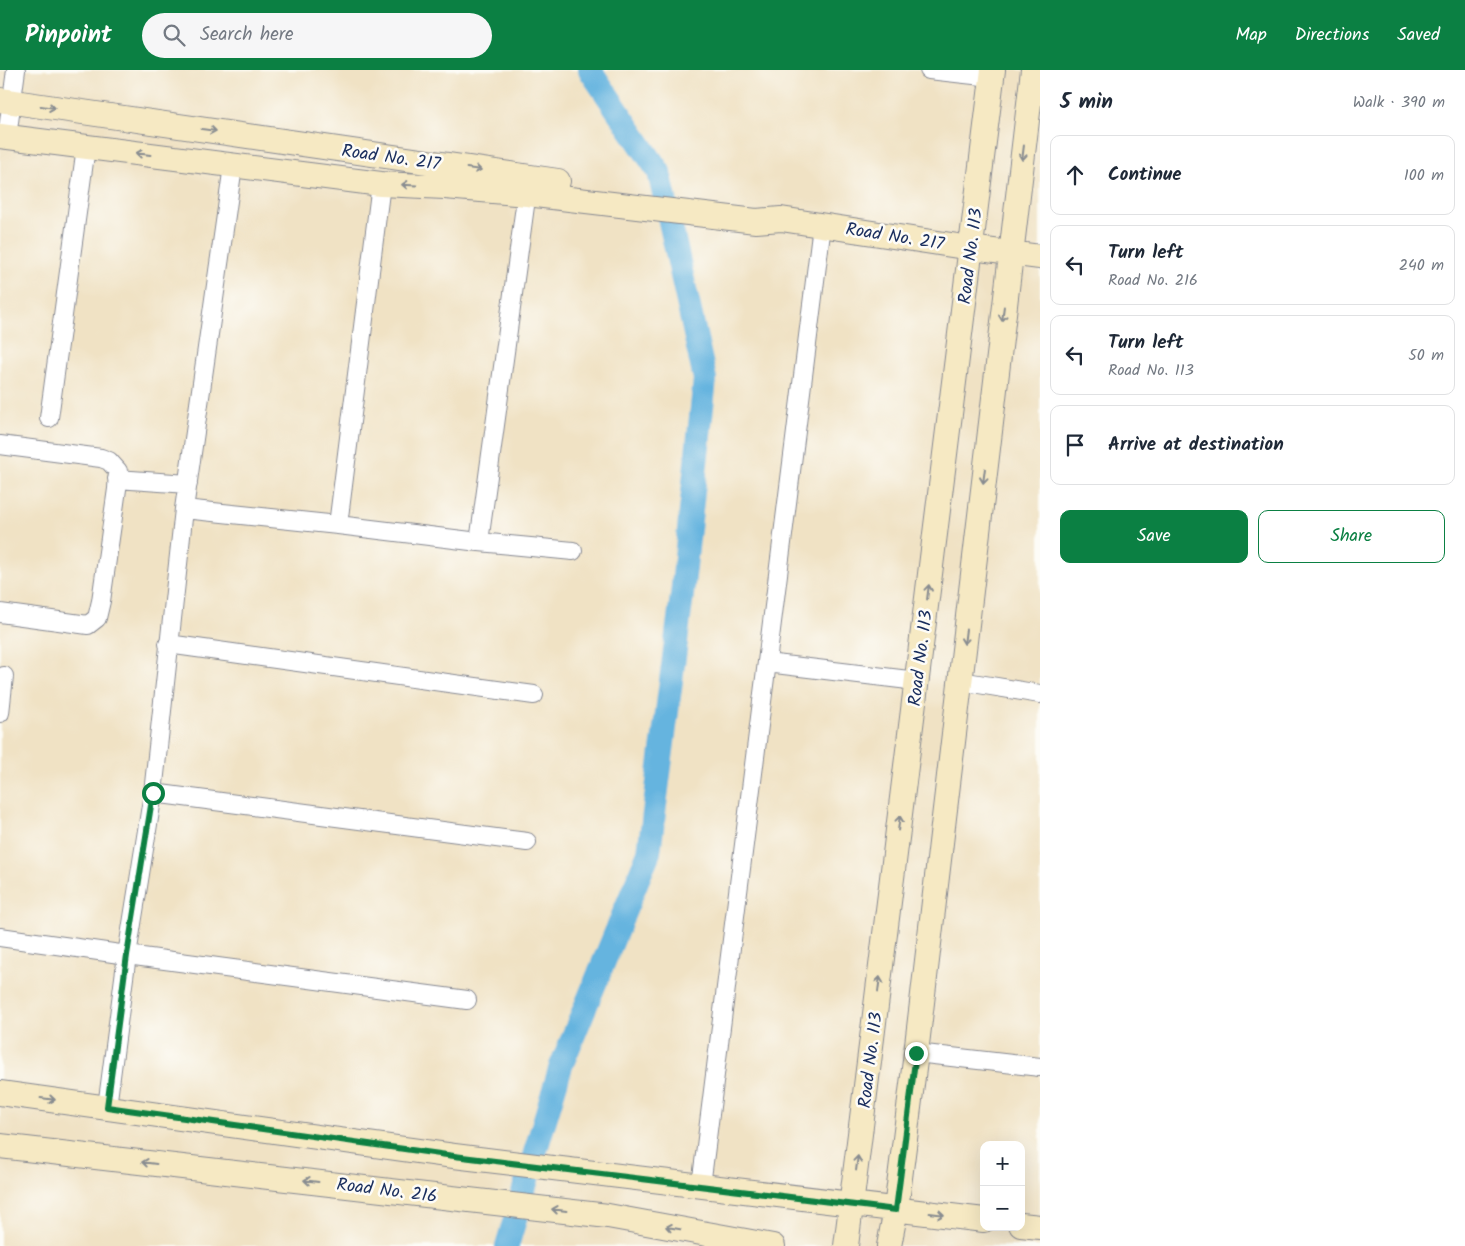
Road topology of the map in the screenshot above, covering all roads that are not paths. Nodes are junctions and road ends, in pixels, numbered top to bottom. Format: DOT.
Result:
graph roads {
  1 [pos="16,70"];
  2 [pos="929,70"];
  3 [pos="1033,70"];
  4 [pos="993,73"];
  5 [pos="6,101"];
  6 [pos="4,136"];
  7 [pos="86,147"];
  8 [pos="233,166"];
  9 [pos="381,184"];
  10 [pos="528,185"];
  11 [pos="822,225"];
  12 [pos="971,248"];
  13 [pos="1011,253"];
  14 [pos="1040,257"];
  15 [pos="49,418"];
  16 [pos="0,445"];
  17 [pos="117,479"];
  18 [pos="188,484"];
  19 [pos="184,509"];
  20 [pos="338,525"];
  21 [pos="479,542"];
  22 [pos="573,551"];
  23 [pos="0,613"];
  24 [pos="168,644"];
  25 [pos="767,664"];
  26 [pos="4,676"];
  27 [pos="917,681"];
  28 [pos="960,681"];
  29 [pos="1040,694"];
  30 [pos="534,695"];
  31 [pos="0,713"];
  32 [pos="153,793"];
  33 [pos="526,842"];
  34 [pos="0,937"];
  35 [pos="127,955"];
  36 [pos="467,1000"];
  37 [pos="916,1053"];
  38 [pos="1040,1067"];
  39 [pos="0,1093"];
  40 [pos="107,1107"];
  41 [pos="0,1146"];
  42 [pos="701,1186"];
  43 [pos="852,1204"];
  44 [pos="896,1210"];
  45 [pos="980,1220"];
  46 [pos="1025,1225"];
  47 [pos="1040,1227"];
  48 [pos="773,1246"];
  49 [pos="846,1246"];
  50 [pos="889,1246"];
  1 -- 5 [label="street"];
  2 -- 4 [label="street"];
  3 -- 13 [label="street, one-way"];
  4 -- 12 [label="street, Road No. 113"];
  5 -- 6 [label="street"];
  5 -- 10 [label="street, Road No. 217, one-way"];
  6 -- 7 [label="street, Road No. 217"];
  8 -- 7 [label="street, Road No. 217, one-way"];
  7 -- 15 [label="street"];
  8 -- 9 [label="street, Road No. 217"];
  8 -- 18 [label="street"];
  10 -- 9 [label="street, Road No. 217, one-way"];
  9 -- 20 [label="street"];
  10 -- 11 [label="street, Road No. 217"];
  10 -- 21 [label="street"];
  11 -- 12 [label="street, Road No. 217"];
  11 -- 25 [label="street"];
  12 -- 13 [label="street, Road No. 217"];
  27 -- 12 [label="street, Road No. 113, one-way"];
  13 -- 14 [label="street, Road No. 217"];
  13 -- 28 [label="street, one-way"];
  16 -- 17 [label="street"];
  17 -- 18 [label="street"];
  17 -- 23 [label="street"];
  18 -- 19 [label="street"];
  19 -- 20 [label="street"];
  19 -- 24 [label="street"];
  20 -- 21 [label="street"];
  21 -- 22 [label="street"];
  24 -- 30 [label="street"];
  24 -- 32 [label="street"];
  25 -- 27 [label="street"];
  25 -- 42 [label="street"];
  26 -- 31 [label="street"];
  43 -- 27 [label="street, Road No. 113, one-way"];
  28 -- 29 [label="street"];
  28 -- 37 [label="street"];
  32 -- 33 [label="street"];
  32 -- 35 [label="street"];
  34 -- 35 [label="street"];
  35 -- 36 [label="street"];
  35 -- 40 [label="street"];
  37 -- 38 [label="street"];
  37 -- 44 [label="street"];
  39 -- 40 [label="street, one-way"];
  40 -- 42 [label="street"];
  48 -- 41 [label="street, Road No. 216, one-way"];
  42 -- 43 [label="street"];
  43 -- 44 [label="street"];
  43 -- 49 [label="street, Road No. 113"];
  44 -- 45 [label="street, one-way"];
  44 -- 50 [label="street"];
  46 -- 47 [label="street"];
}
